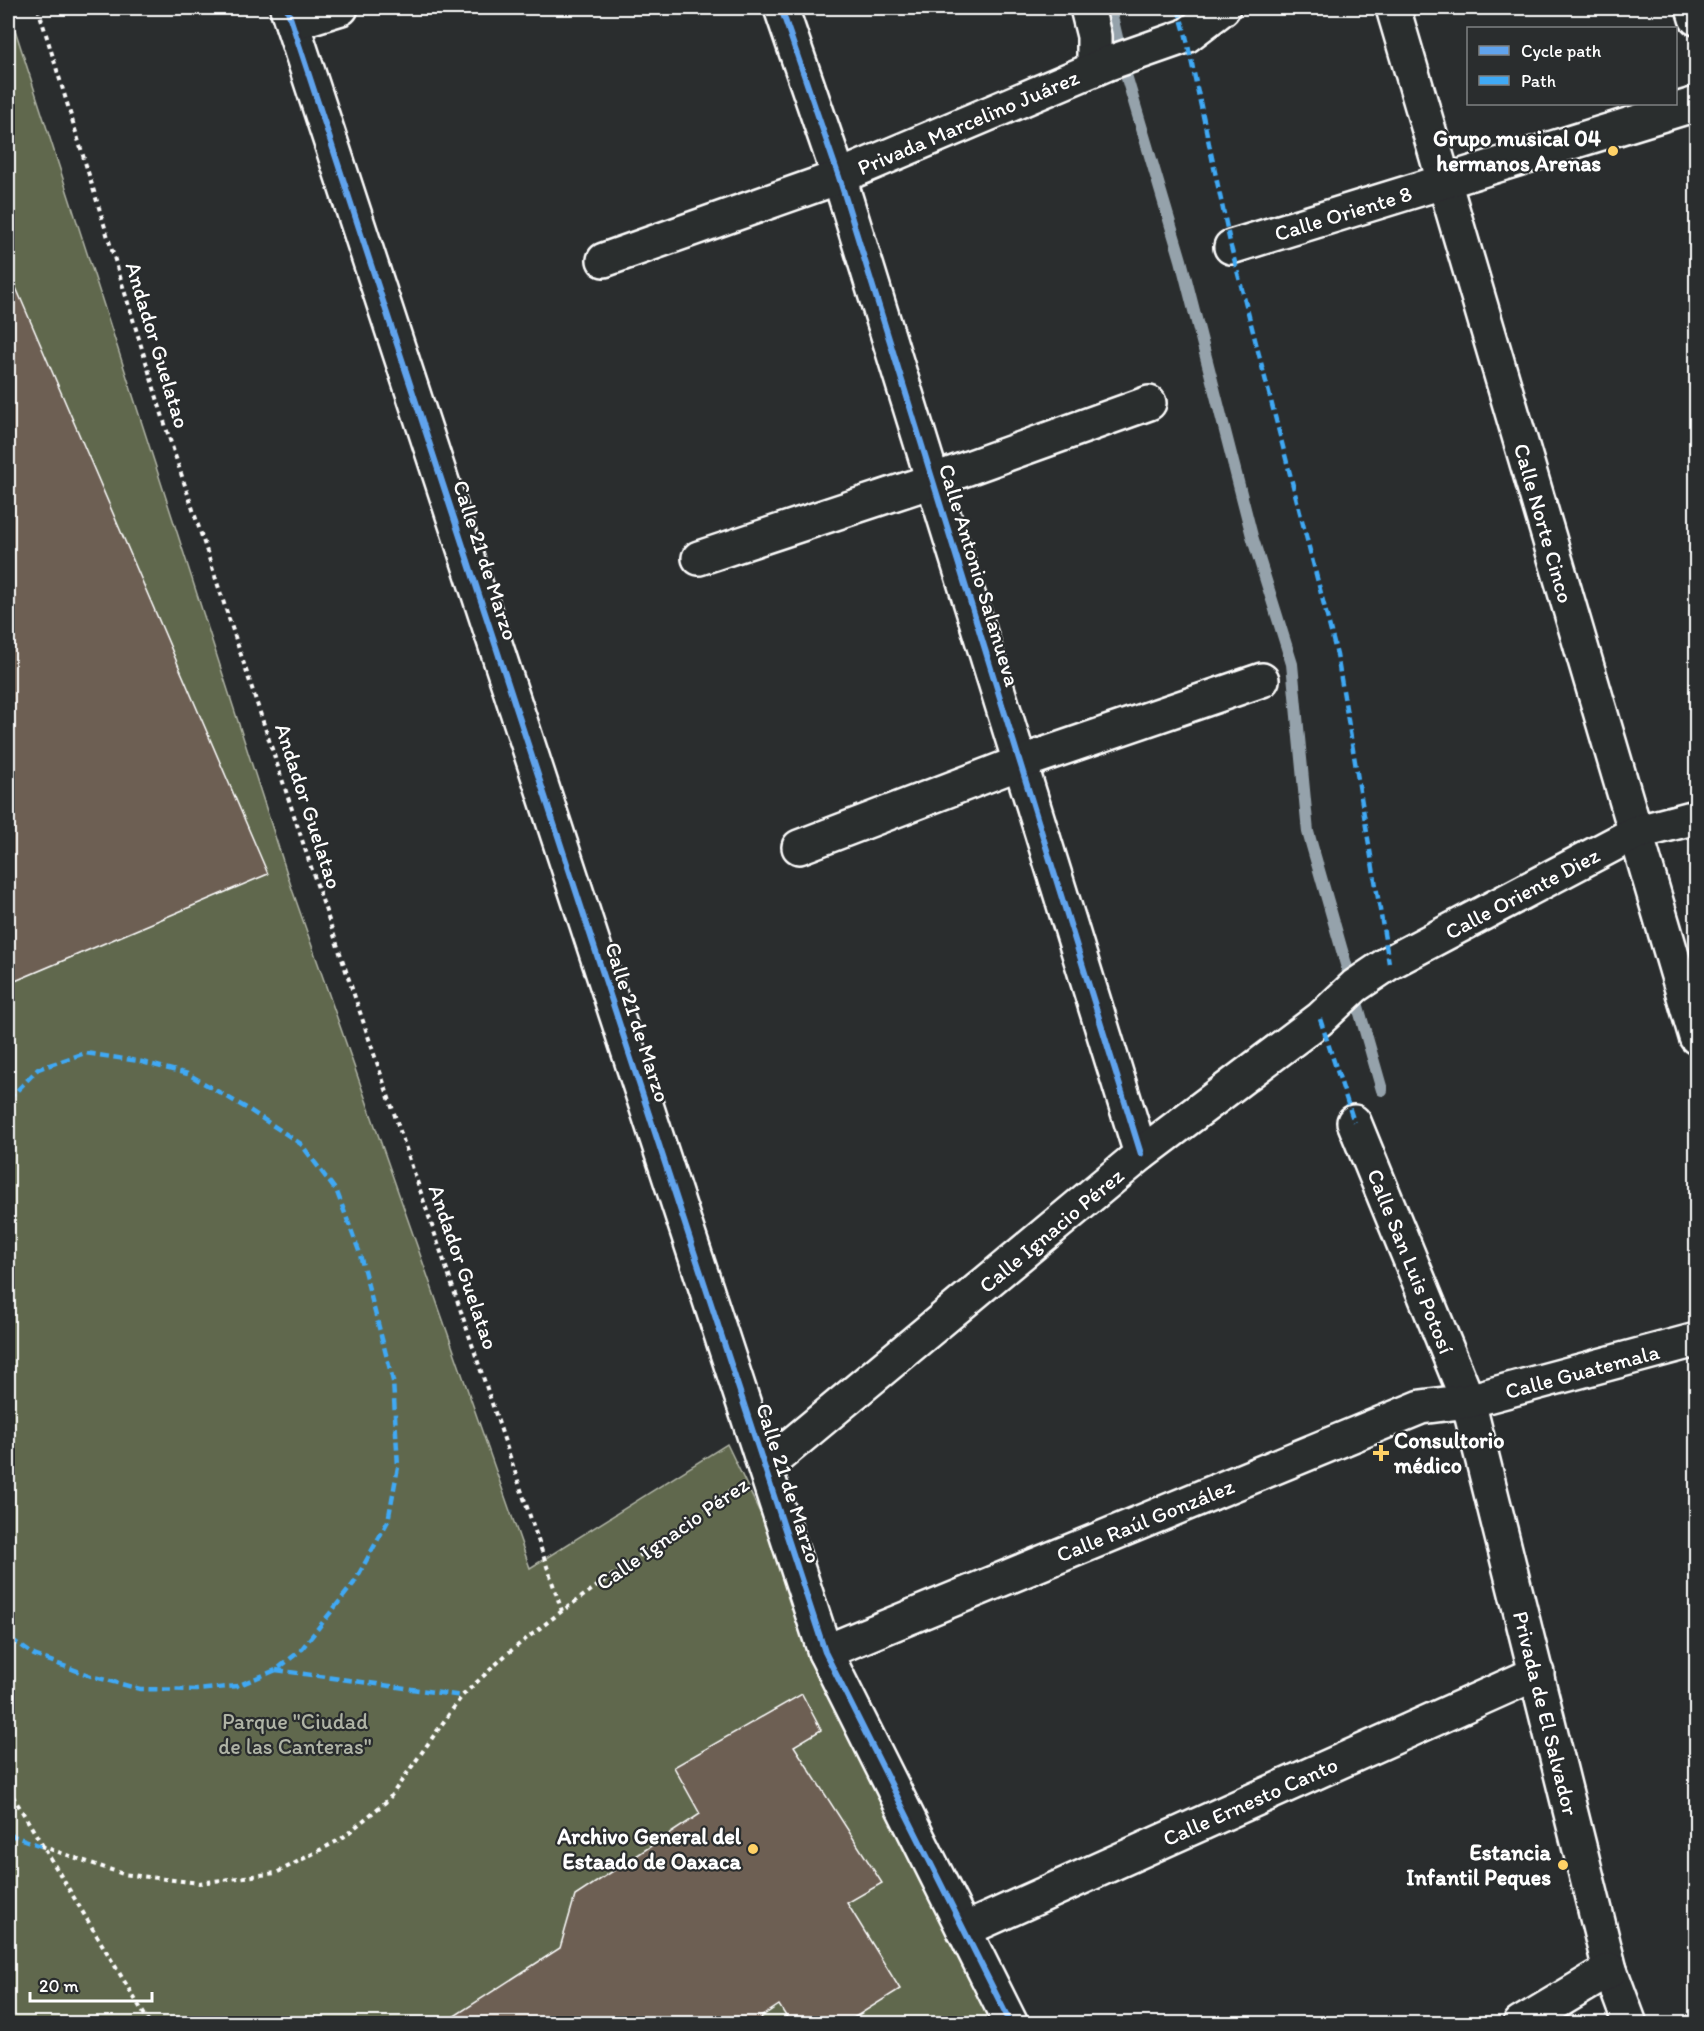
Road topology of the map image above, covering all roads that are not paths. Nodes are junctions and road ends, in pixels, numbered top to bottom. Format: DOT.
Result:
graph roads {
  1 [pos="341,8"];
  2 [pos="781,8"];
  3 [pos="1087,8"];
  4 [pos="1222,8"];
  5 [pos="1393,8"];
  6 [pos="1693,8"];
  7 [pos="289,15"];
  8 [pos="1696,18"];
  9 [pos="1100,66"];
  10 [pos="1696,104"];
  11 [pos="839,177"];
  12 [pos="1445,183"];
  13 [pos="1231,248"];
  14 [pos="604,260"];
  15 [pos="1149,403"];
  16 [pos="932,481"];
  17 [pos="699,558"];
  18 [pos="1262,680"];
  19 [pos="1019,763"];
  20 [pos="1696,817"];
  21 [pos="1635,833"];
  22 [pos="799,847"];
  23 [pos="1329,1010"];
  24 [pos="1696,1037"];
  25 [pos="1354,1122"];
  26 [pos="1141,1154"];
  27 [pos="1696,1340"];
  28 [pos="1468,1401"];
  29 [pos="765,1467"];
  30 [pos="825,1652"];
  31 [pos="1537,1673"];
  32 [pos="964,1930"];
  33 [pos="1610,1970"];
  34 [pos="1011,2024"];
  35 [pos="1520,2024"];
  36 [pos="1630,2024"];
  1 -- 7 [label="street"];
  2 -- 11 [label="street, Calle Antonio Salanueva"];
  3 -- 9 [label="street"];
  4 -- 9 [label="street, Privada Marcelino Juárez"];
  5 -- 12 [label="street, Calle Norte Cinco"];
  6 -- 8 [label="street"];
  7 -- 29 [label="street, Calle 21 de Marzo"];
  9 -- 11 [label="street, Privada Marcelino Juárez"];
  10 -- 12 [label="street, Calle Oriente 8"];
  11 -- 14 [label="street, Privada Marcelino Juárez"];
  11 -- 16 [label="street, Calle Antonio Salanueva"];
  12 -- 13 [label="street, Calle Oriente 8"];
  12 -- 21 [label="street, Calle Norte Cinco"];
  15 -- 16 [label="street"];
  16 -- 17 [label="street"];
  16 -- 19 [label="street, Calle Antonio Salanueva"];
  18 -- 19 [label="street"];
  19 -- 22 [label="street"];
  19 -- 26 [label="street, Calle Antonio Salanueva"];
  20 -- 21 [label="street, Calle Oriente Diez"];
  21 -- 23 [label="street, Calle Oriente Diez"];
  21 -- 24 [label="street, Calle Norte Cinco"];
  23 -- 26 [label="street, Calle Ignacio Pérez"];
  25 -- 28 [label="street, Calle San Luis Potosí"];
  26 -- 29 [label="street, Calle Ignacio Pérez"];
  27 -- 28 [label="street, Calle Guatemala"];
  28 -- 30 [label="street, Calle Raúl González"];
  28 -- 31 [label="street, Privada de El Salvador"];
  29 -- 30 [label="street, Calle 21 de Marzo"];
  30 -- 32 [label="street, Calle 21 de Marzo"];
  31 -- 32 [label="street, Calle Ernesto Canto"];
  31 -- 33 [label="street, Privada de El Salvador"];
  32 -- 34 [label="street, Calle 21 de Marzo"];
  33 -- 35 [label="street"];
  33 -- 36 [label="street, Privada de El Salvador"];
}
